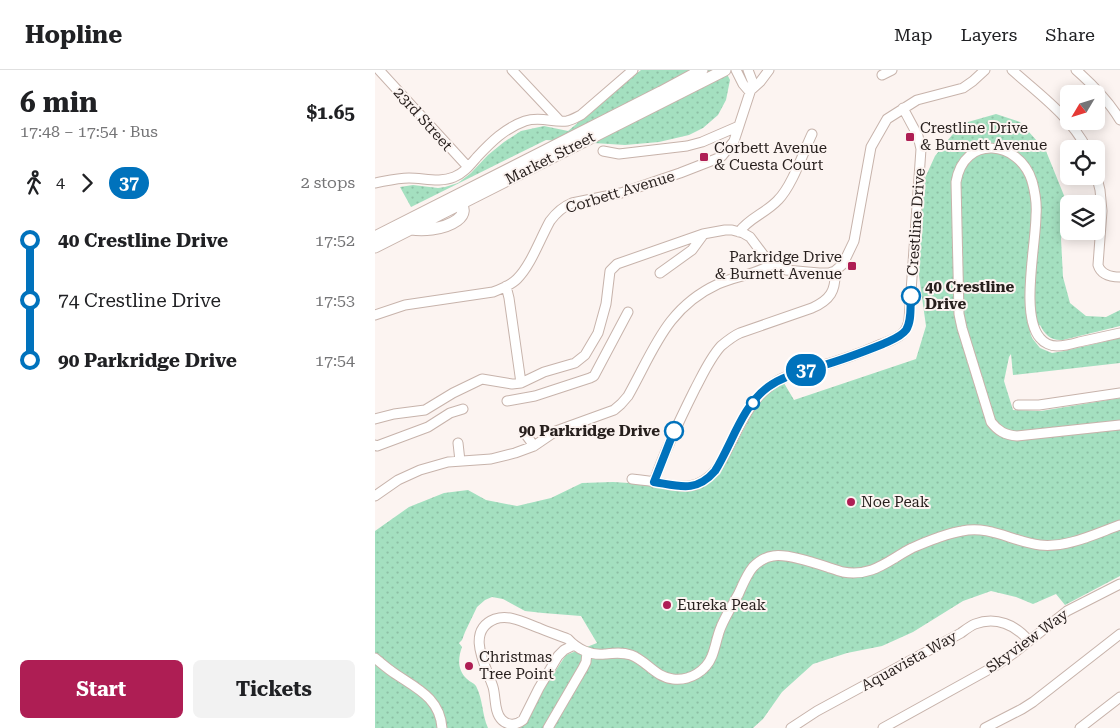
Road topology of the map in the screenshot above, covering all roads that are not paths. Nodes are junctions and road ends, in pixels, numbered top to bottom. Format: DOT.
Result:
graph roads {
  1 [pos="379,70"];
  2 [pos="512,70"];
  3 [pos="633,70"];
  4 [pos="701,70"];
  5 [pos="725,70"];
  6 [pos="736,70"];
  7 [pos="748,70"];
  8 [pos="769,70"];
  9 [pos="892,70"];
  10 [pos="985,70"];
  11 [pos="1012,70"];
  12 [pos="1076,70"];
  13 [pos="882,75"];
  14 [pos="749,91"];
  15 [pos="903,108"];
  16 [pos="1120,120"];
  17 [pos="560,121"];
  18 [pos="739,126"];
  19 [pos="812,134"];
  20 [pos="1082,140"];
  21 [pos="603,151"];
  22 [pos="468,168"];
  23 [pos="375,183"];
  24 [pos="1099,185"];
  25 [pos="456,201"];
  26 [pos="739,232"];
  27 [pos="703,234"];
  28 [pos="375,236"];
  29 [pos="375,247"];
  30 [pos="772,264"];
  31 [pos="835,271"];
  32 [pos="660,273"];
  33 [pos="1120,277"];
  34 [pos="506,286"];
  35 [pos="628,312"];
  36 [pos="375,315"];
  37 [pos="1120,333"];
  38 [pos="521,383"];
  39 [pos="1120,393"];
  40 [pos="507,401"];
  41 [pos="1018,405"];
  42 [pos="463,409"];
  43 [pos="375,419"];
  44 [pos="1120,424"];
  45 [pos="524,432"];
  46 [pos="458,443"];
  47 [pos="375,445"];
  48 [pos="533,446"];
  49 [pos="460,461"];
  50 [pos="632,479"];
  51 [pos="654,482"];
  52 [pos="375,496"];
  53 [pos="1120,524"];
  54 [pos="1120,584"];
  55 [pos="1120,634"];
  56 [pos="1029,641"];
  57 [pos="573,645"];
  58 [pos="587,652"];
  59 [pos="375,658"];
  60 [pos="1120,697"];
  61 [pos="442,728"];
  62 [pos="548,728"];
  63 [pos="791,728"];
  64 [pos="883,728"];
  65 [pos="985,728"];
  66 [pos="1081,728"];
  1 -- 22 [label="street, 23rd Street"];
  2 -- 17 [label="street"];
  3 -- 17 [label="street"];
  4 -- 25 [label="main road, Market Street"];
  5 -- 25 [label="main road, Market Street"];
  6 -- 14 [label="street"];
  7 -- 14 [label="street"];
  8 -- 14 [label="street"];
  9 -- 13 [label="street"];
  10 -- 15 [label="street"];
  11 -- 20 [label="street"];
  12 -- 16 [label="street"];
  14 -- 18 [label="street, Corbett Avenue"];
  15 -- 31 [label="street"];
  15 -- 51 [label="street, Crestline Drive"];
  17 -- 22 [label="street"];
  18 -- 21 [label="street"];
  18 -- 34 [label="street, Corbett Avenue"];
  19 -- 26 [label="street"];
  22 -- 23 [label="street"];
  24 -- 33 [label="street"];
  25 -- 28 [label="main road, Market Street"];
  25 -- 29 [label="main road"];
  26 -- 27 [label="street"];
  26 -- 30 [label="street"];
  27 -- 32 [label="street"];
  27 -- 38 [label="street"];
  30 -- 31 [label="street"];
  30 -- 48 [label="street"];
  31 -- 51 [label="street"];
  34 -- 36 [label="street, Corbett Avenue"];
  34 -- 38 [label="street"];
  35 -- 40 [label="street"];
  37 -- 44 [label="street"];
  38 -- 43 [label="street"];
  39 -- 41 [label="street"];
  42 -- 47 [label="street"];
  45 -- 48 [label="street"];
  46 -- 49 [label="street"];
  48 -- 49 [label="street"];
  49 -- 52 [label="street"];
  50 -- 51 [label="street, Crestline Drive"];
  53 -- 58 [label="street"];
  54 -- 56 [label="street, Skyview Way"];
  55 -- 65 [label="street"];
  56 -- 63 [label="street, Aquavista Way"];
  56 -- 64 [label="street, Skyview Way"];
  57 -- 57 [label="street"];
  57 -- 58 [label="street"];
  58 -- 62 [label="street"];
  59 -- 61 [label="street"];
  60 -- 66 [label="street"];
}
